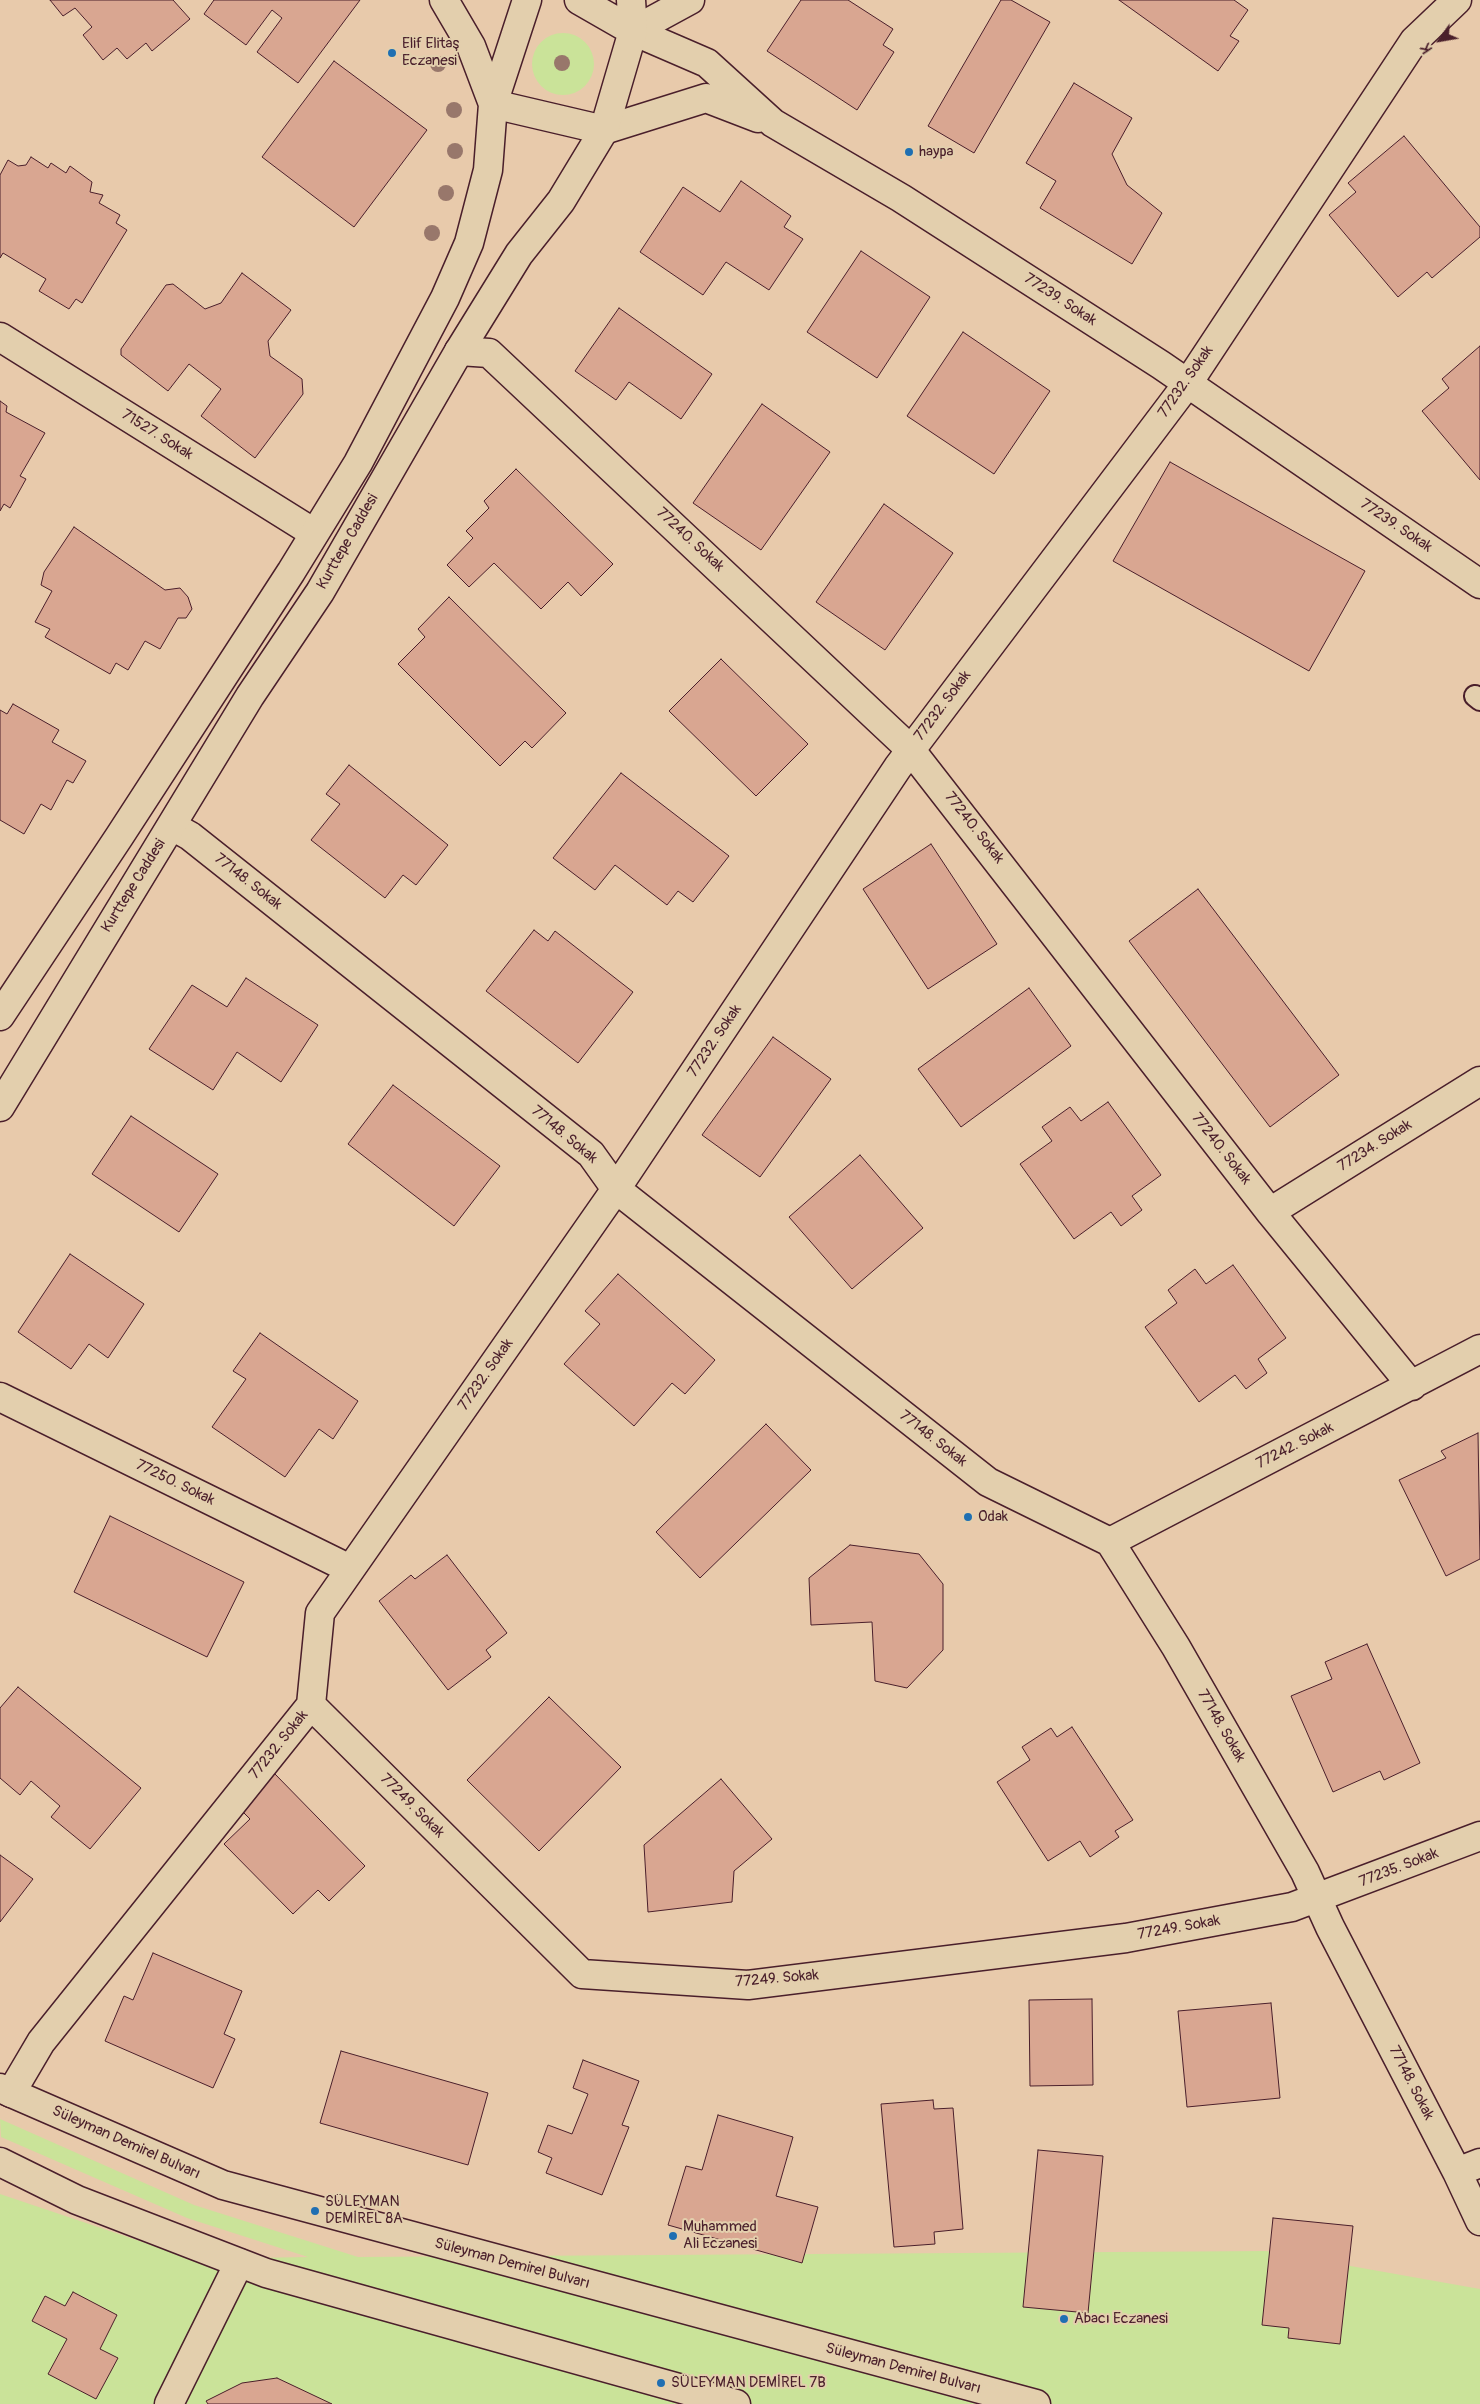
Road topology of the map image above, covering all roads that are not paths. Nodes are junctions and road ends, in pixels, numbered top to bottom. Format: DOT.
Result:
graph roads {
  1 [pos="444,0"];
  2 [pos="527,0"];
  3 [pos="579,0"];
  4 [pos="632,0"];
  5 [pos="690,0"];
  6 [pos="1457,0"];
  7 [pos="633,31"];
  8 [pos="493,104"];
  9 [pos="773,124"];
  10 [pos="604,130"];
  11 [pos="0,337"];
  12 [pos="459,351"];
  13 [pos="1188,383"];
  14 [pos="314,533"];
  15 [pos="1480,584"];
  16 [pos="910,749"];
  17 [pos="172,826"];
  18 [pos="0,1016"];
  19 [pos="1480,1080"];
  20 [pos="0,1108"];
  21 [pos="616,1189"];
  22 [pos="1270,1212"];
  23 [pos="1480,1349"];
  24 [pos="1412,1386"];
  25 [pos="0,1397"];
  26 [pos="1110,1542"];
  27 [pos="350,1569"];
  28 [pos="311,1705"];
  29 [pos="1480,1836"];
  30 [pos="1318,1899"];
  31 [pos="6,2091"];
  32 [pos="0,2162"];
  33 [pos="1469,2167"];
  34 [pos="1480,2221"];
  35 [pos="239,2263"];
  36 [pos="169,2404"];
  37 [pos="736,2404"];
  38 [pos="1036,2404"];
  1 -- 8 [label="street"];
  2 -- 8 [label="street"];
  3 -- 7 [label="street, 77239. Sokak"];
  4 -- 7 [label="street"];
  5 -- 7 [label="street"];
  6 -- 13 [label="street, 77232. Sokak"];
  7 -- 9 [label="street, 77239. Sokak"];
  7 -- 10 [label="street, Kurttepe Caddesi"];
  8 -- 10 [label="street"];
  8 -- 14 [label="street, Kurttepe Caddesi"];
  9 -- 10 [label="street"];
  9 -- 13 [label="street, 77239. Sokak"];
  10 -- 12 [label="street, Kurttepe Caddesi"];
  11 -- 14 [label="street, 71527. Sokak"];
  12 -- 16 [label="street, 77240. Sokak"];
  12 -- 17 [label="street, Kurttepe Caddesi"];
  13 -- 15 [label="street, 77239. Sokak"];
  13 -- 16 [label="street, 77232. Sokak"];
  14 -- 18 [label="street, Kurttepe Caddesi"];
  16 -- 21 [label="street, 77232. Sokak"];
  16 -- 22 [label="street, 77240. Sokak"];
  17 -- 20 [label="street, Kurttepe Caddesi"];
  17 -- 21 [label="street, 77148. Sokak"];
  19 -- 22 [label="street, 77234. Sokak"];
  21 -- 26 [label="street, 77148. Sokak"];
  21 -- 27 [label="street, 77232. Sokak"];
  22 -- 24 [label="street, 77240. Sokak"];
  23 -- 24 [label="street, 77242. Sokak"];
  24 -- 26 [label="street, 77242. Sokak"];
  25 -- 27 [label="street, 77250. Sokak"];
  26 -- 30 [label="street, 77148. Sokak"];
  27 -- 28 [label="street, 77232. Sokak"];
  28 -- 30 [label="street, 77249. Sokak"];
  28 -- 31 [label="street, 77232. Sokak"];
  29 -- 30 [label="street, 77235. Sokak"];
  30 -- 33 [label="street, 77148. Sokak"];
  31 -- 38 [label="street, Süleyman Demirel Bulvarı"];
  32 -- 35 [label="street"];
  33 -- 34 [label="street, 77148. Sokak"];
  35 -- 36 [label="street"];
  35 -- 37 [label="street"];
}
